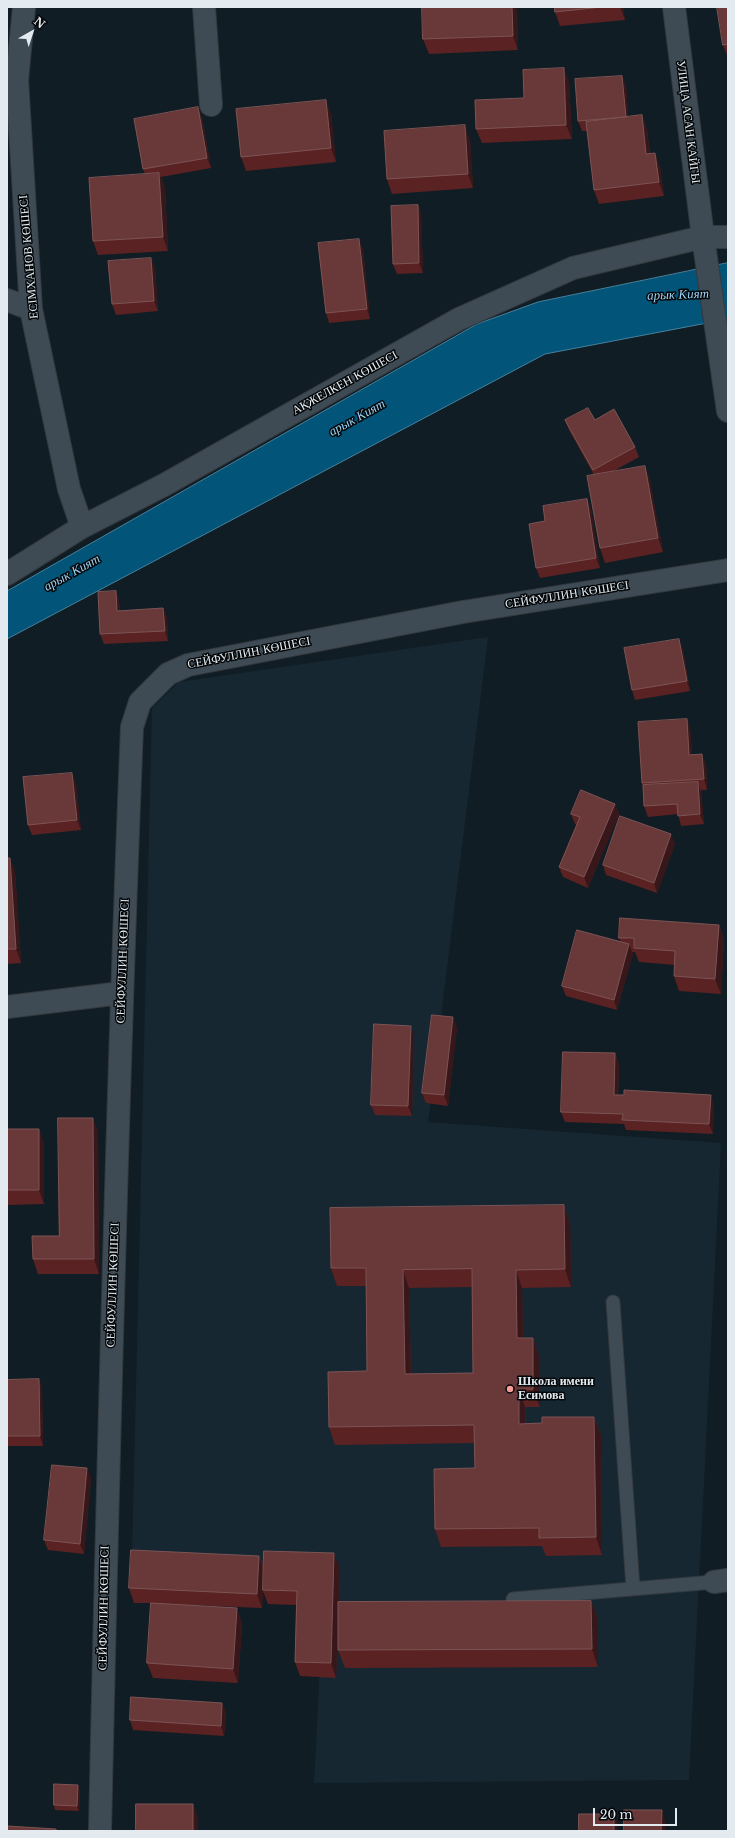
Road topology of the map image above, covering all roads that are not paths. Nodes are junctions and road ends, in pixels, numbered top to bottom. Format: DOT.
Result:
graph roads {
  1 [pos="24,7"];
  2 [pos="204,7"];
  3 [pos="674,7"];
  4 [pos="211,105"];
  5 [pos="702,237"];
  6 [pos="728,237"];
  7 [pos="7,300"];
  8 [pos="31,309"];
  9 [pos="722,332"];
  10 [pos="728,411"];
  11 [pos="82,527"];
  12 [pos="728,570"];
  13 [pos="7,574"];
  14 [pos="121,993"];
  15 [pos="7,1007"];
  16 [pos="613,1302"];
  17 [pos="721,1581"];
  18 [pos="633,1588"];
  19 [pos="513,1599"];
  20 [pos="100,1831"];
  1 -- 8 [label="street, ЕСІМХАНОВ КӨШЕСІ"];
  2 -- 4 [label="street"];
  3 -- 5 [label="street, УЛИЦА АСАН КАЙГЫ"];
  5 -- 6 [label="street, АҚЖЕЛКЕН КӨШЕСІ"];
  5 -- 9 [label="street, УЛИЦА АСАН КАЙГЫ"];
  5 -- 11 [label="street, АҚЖЕЛКЕН КӨШЕСІ"];
  7 -- 8 [label="street"];
  8 -- 11 [label="street, ЕСІМХАНОВ КӨШЕСІ"];
  9 -- 10 [label="street, УЛИЦА АСАН КАЙГЫ"];
  11 -- 13 [label="street, АҚЖЕЛКЕН КӨШЕСІ"];
  12 -- 14 [label="street, СЕЙФУЛЛИН КӨШЕСІ"];
  14 -- 15 [label="street"];
  14 -- 20 [label="street, СЕЙФУЛЛИН КӨШЕСІ"];
  16 -- 18 [label="lane"];
  17 -- 18 [label="lane"];
  18 -- 19 [label="lane"];
}
